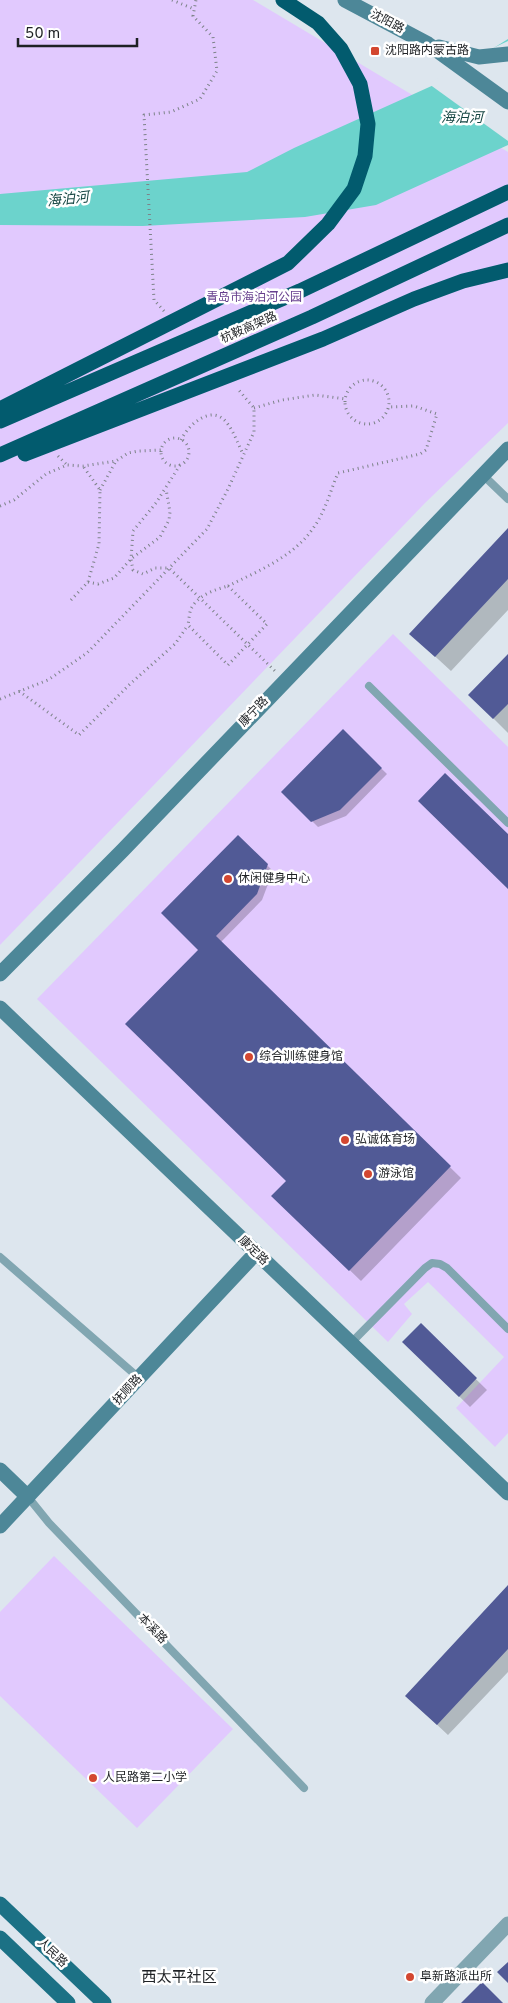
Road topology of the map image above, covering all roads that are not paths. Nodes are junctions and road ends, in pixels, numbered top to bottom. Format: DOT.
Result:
graph roads {
  1 [pos="283,0"];
  2 [pos="345,0"];
  3 [pos="428,44"];
  4 [pos="508,54"];
  5 [pos="508,102"];
  6 [pos="508,192"];
  7 [pos="508,225"];
  8 [pos="508,270"];
  9 [pos="0,409"];
  10 [pos="0,421"];
  11 [pos="508,449"];
  12 [pos="0,454"];
  13 [pos="0,464"];
  14 [pos="483,474"];
  15 [pos="508,499"];
  16 [pos="369,686"];
  17 [pos="508,823"];
  18 [pos="0,974"];
  19 [pos="0,1008"];
  20 [pos="256,1253"];
  21 [pos="0,1257"];
  22 [pos="508,1329"];
  23 [pos="350,1344"];
  24 [pos="139,1378"];
  25 [pos="0,1470"];
  26 [pos="508,1493"];
  27 [pos="28,1497"];
  28 [pos="0,1526"];
  29 [pos="304,1788"];
  30 [pos="0,1904"];
  31 [pos="508,1924"];
  32 [pos="0,1938"];
  33 [pos="68,2003"];
  34 [pos="104,2003"];
  35 [pos="432,2003"];
  1 -- 9 [label="highway, bridge"];
  2 -- 3 [label="street, 沈阳路"];
  3 -- 4 [label="street"];
  3 -- 5 [label="street"];
  6 -- 10 [label="highway, 杭鞍高架路, bridge"];
  7 -- 12 [label="highway, 杭鞍高架路, bridge"];
  8 -- 13 [label="highway, bridge"];
  11 -- 14 [label="street, 康宁路"];
  14 -- 15 [label="lane"];
  14 -- 18 [label="street, 康宁路"];
  16 -- 17 [label="lane"];
  19 -- 20 [label="street, 康定路"];
  20 -- 23 [label="street, 康定路"];
  20 -- 24 [label="street, 抚顺路"];
  21 -- 24 [label="lane"];
  22 -- 23 [label="lane"];
  23 -- 26 [label="street, 康定路"];
  24 -- 27 [label="street, 抚顺路"];
  25 -- 27 [label="street, 本溪路"];
  27 -- 28 [label="street, 抚顺路"];
  27 -- 29 [label="lane, 本溪路"];
  30 -- 34 [label="main road, 人民路"];
  31 -- 35 [label="street"];
  32 -- 33 [label="main road, 人民路"];
}
